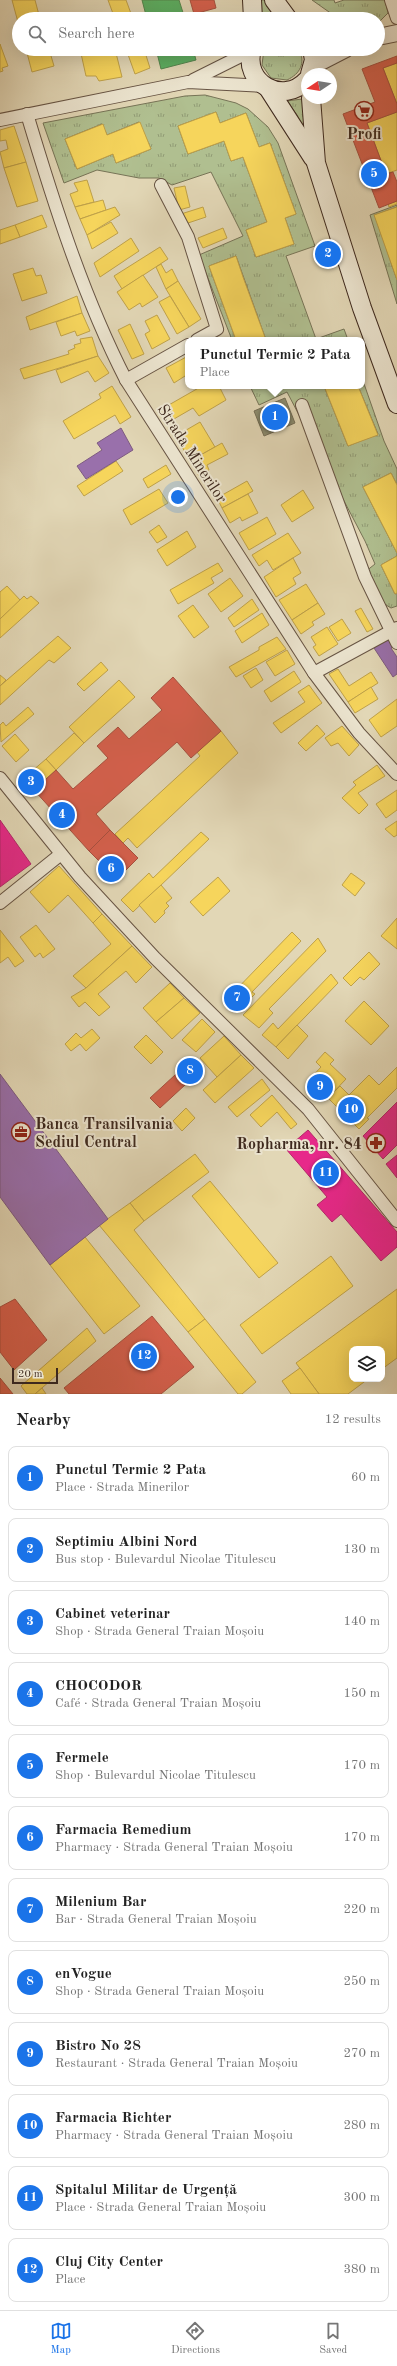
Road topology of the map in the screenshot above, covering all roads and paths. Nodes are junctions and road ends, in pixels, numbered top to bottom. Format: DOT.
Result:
graph roads {
  1 [pos="252,0"];
  2 [pos="274,0"];
  3 [pos="391,0"];
  4 [pos="253,12"];
  5 [pos="283,12"];
  6 [pos="397,18"];
  7 [pos="397,33"];
  8 [pos="385,36"];
  9 [pos="240,56"];
  10 [pos="252,56"];
  11 [pos="334,56"];
  12 [pos="313,68"];
  13 [pos="188,82"];
  14 [pos="301,84"];
  15 [pos="266,87"];
  16 [pos="312,104"];
  17 [pos="27,114"];
  18 [pos="0,120"];
  19 [pos="316,163"];
  20 [pos="161,185"];
  21 [pos="202,337"];
  22 [pos="185,347"];
  23 [pos="126,380"];
  24 [pos="397,404"];
  25 [pos="302,405"];
  26 [pos="394,630"];
  27 [pos="397,643"];
  28 [pos="314,673"];
  29 [pos="397,774"];
  30 [pos="0,778"];
  31 [pos="61,854"];
  32 [pos="0,903"];
  33 [pos="397,1221"];
  1 -- 4 [label="main road"];
  2 -- 5 [label="main road"];
  3 -- 6 [label="street"];
  7 -- 8 [label="street"];
  9 -- 13 [label="street"];
  10 -- 15 [label="main road"];
  11 -- 12 [label="street"];
  13 -- 15 [label="street"];
  13 -- 17 [label="street"];
  14 -- 15 [label="main road"];
  15 -- 19 [label="main road"];
  16 -- 19 [label="main road"];
  17 -- 18 [label="street"];
  17 -- 23 [label="street, Strada Minerilor"];
  19 -- 24 [label="main road"];
  20 -- 21 [label="street"];
  22 -- 23 [label="street"];
  23 -- 28 [label="street, Strada Minerilor"];
  25 -- 26 [label="street"];
  26 -- 27 [label="street"];
  26 -- 28 [label="street"];
  28 -- 29 [label="street, Strada Minerilor"];
  30 -- 31 [label="street"];
  31 -- 32 [label="street"];
  31 -- 33 [label="street"];
}
